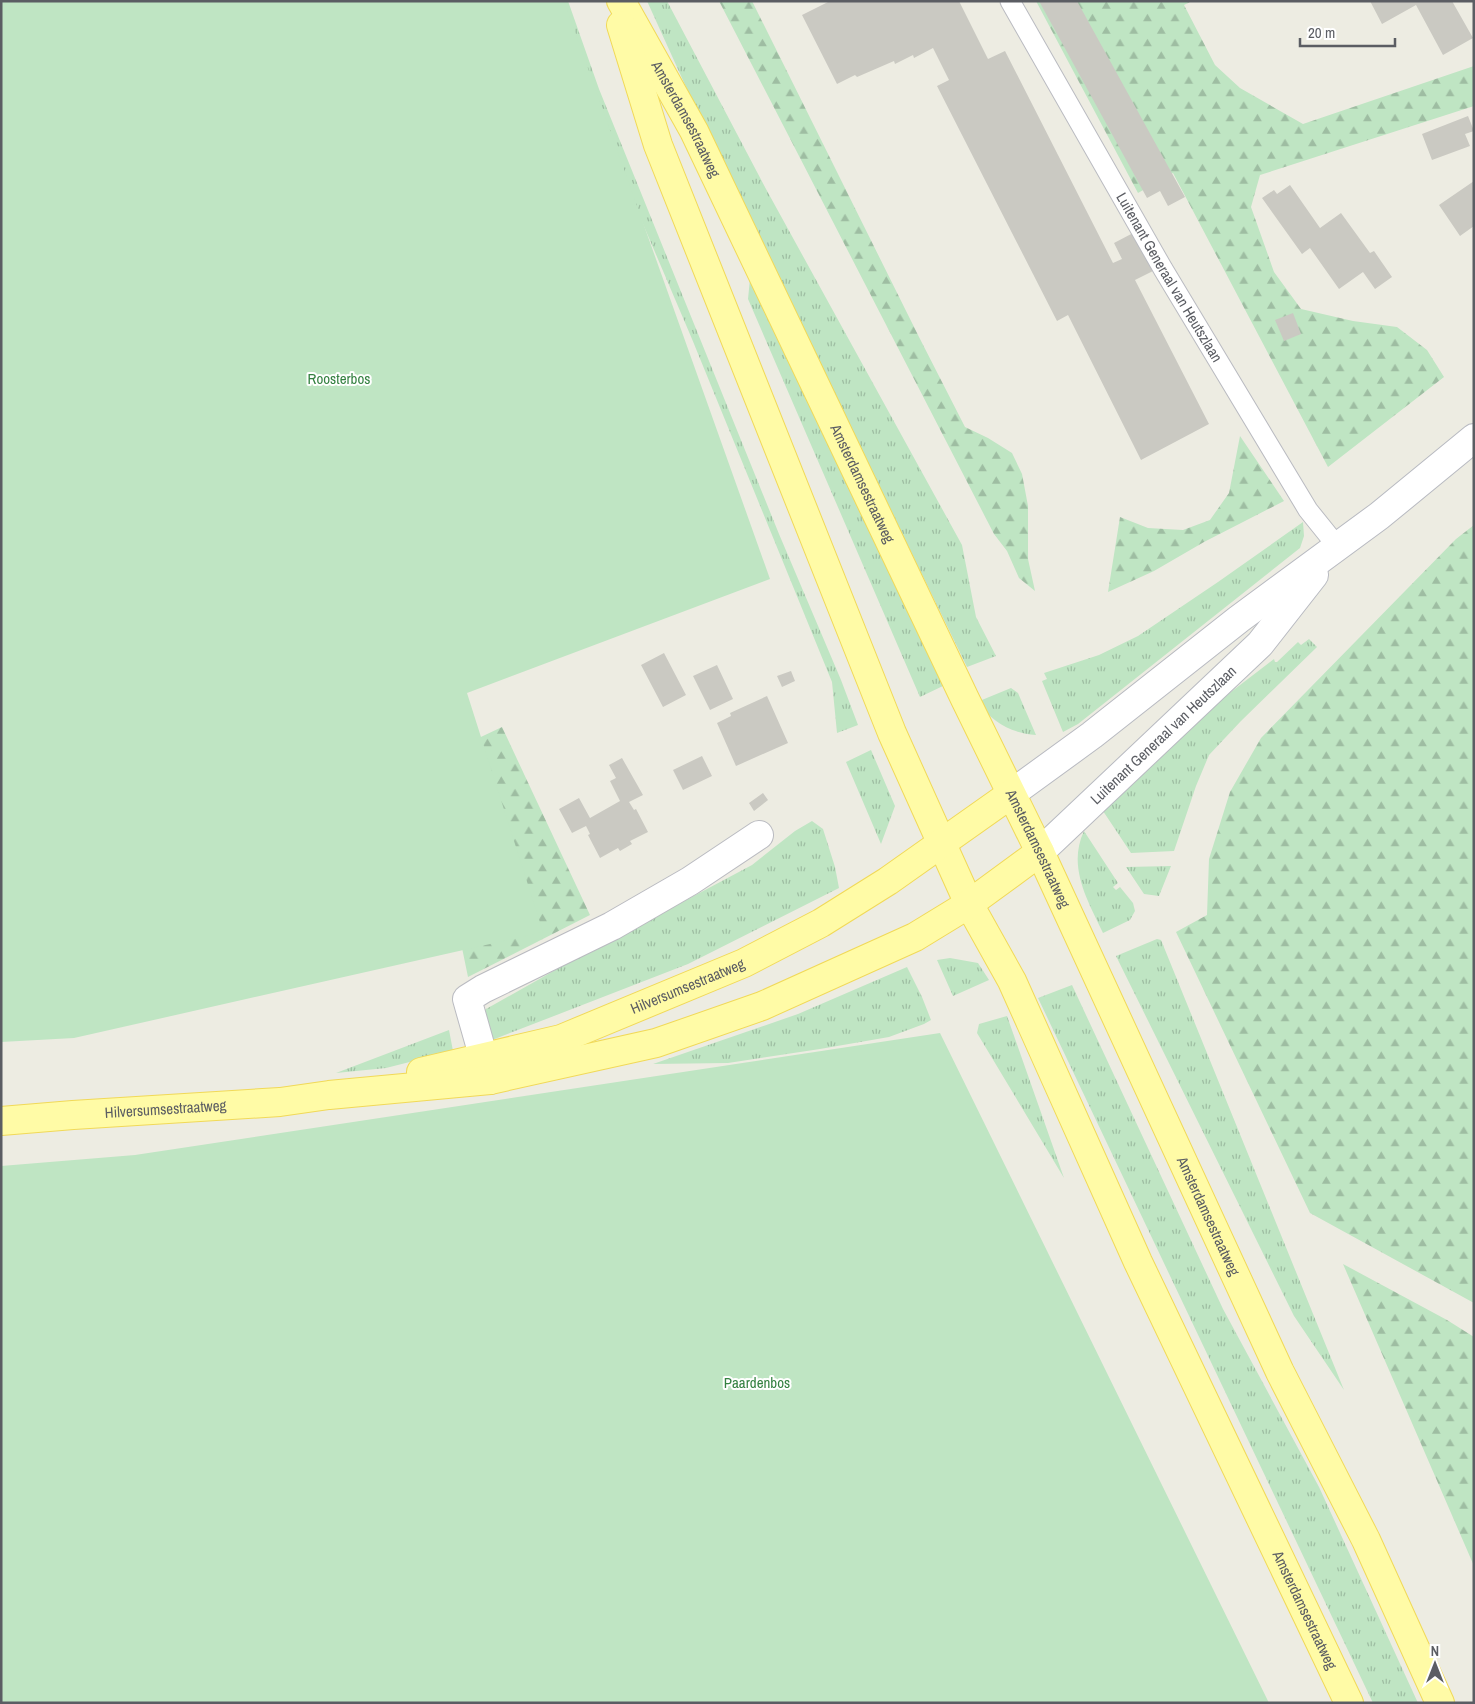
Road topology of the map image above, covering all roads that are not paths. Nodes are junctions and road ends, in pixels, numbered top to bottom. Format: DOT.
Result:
graph roads {
  1 [pos="614,1"];
  2 [pos="621,1"];
  3 [pos="1010,1"];
  4 [pos="1474,438"];
  5 [pos="1337,546"];
  6 [pos="1011,794"];
  7 [pos="759,835"];
  8 [pos="943,844"];
  9 [pos="1040,852"];
  10 [pos="969,904"];
  11 [pos="487,1068"];
  12 [pos="1,1121"];
  13 [pos="1349,1703"];
  14 [pos="1440,1703"];
  1 -- 8 [label="main road, Amsterdamsestraatweg"];
  2 -- 6 [label="main road, Amsterdamsestraatweg"];
  3 -- 5 [label="lane, Luitenant Generaal van Heutszlaan"];
  4 -- 5 [label="main road, Luitenant Generaal van Heutszlaan"];
  5 -- 6 [label="main road, Luitenant Generaal van Heutszlaan"];
  5 -- 9 [label="main road, Luitenant Generaal van Heutszlaan"];
  6 -- 8 [label="main road, Hilversumsestraatweg"];
  6 -- 9 [label="main road, Amsterdamsestraatweg"];
  7 -- 11 [label="main road"];
  8 -- 10 [label="main road, Amsterdamsestraatweg"];
  8 -- 11 [label="main road, Hilversumsestraatweg"];
  9 -- 10 [label="main road, Luitenant Generaal van Heutszlaan"];
  9 -- 14 [label="main road, Amsterdamsestraatweg"];
  10 -- 11 [label="main road, Hilversumsestraatweg"];
  10 -- 13 [label="main road, Amsterdamsestraatweg"];
  11 -- 12 [label="main road, Hilversumsestraatweg"];
}
